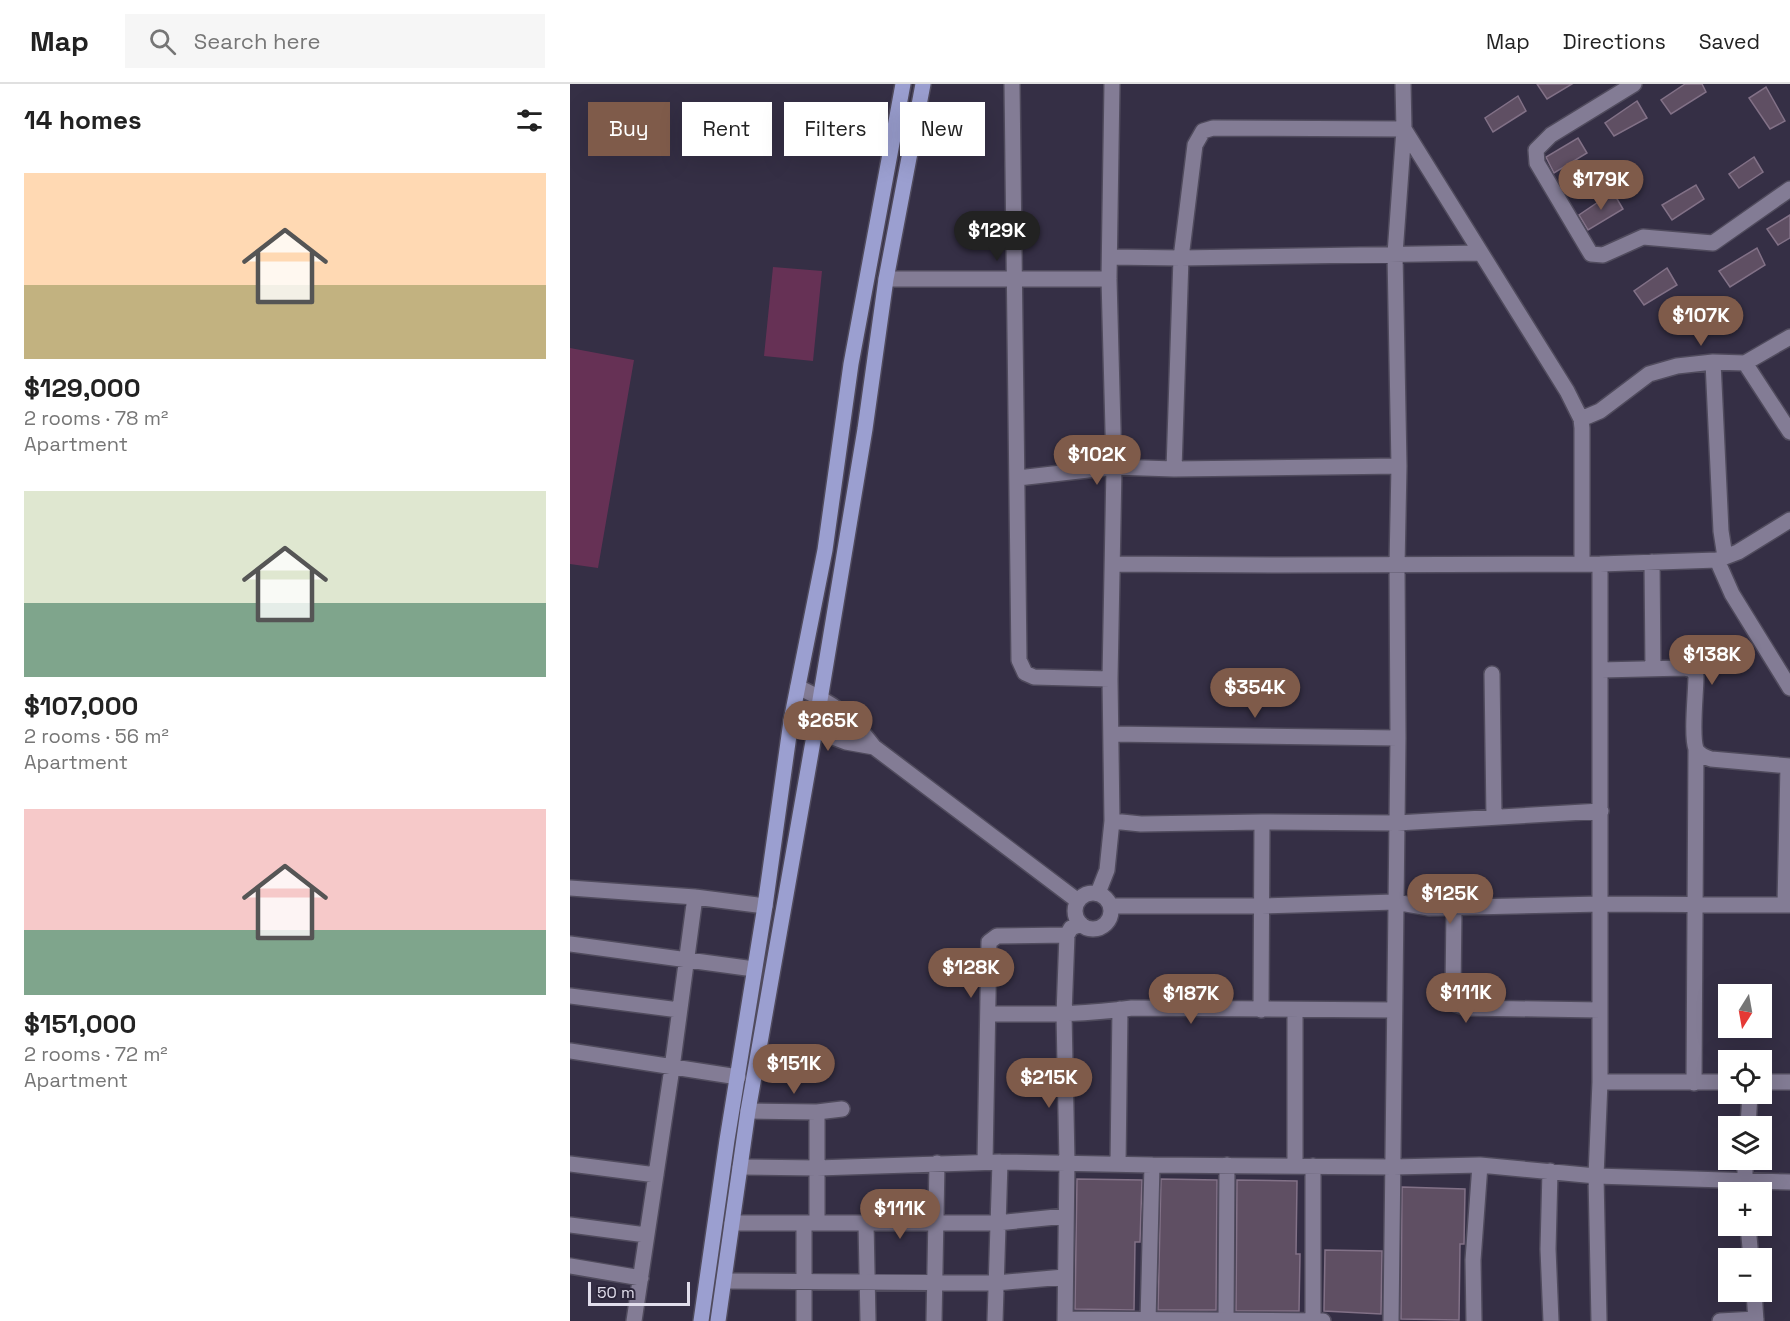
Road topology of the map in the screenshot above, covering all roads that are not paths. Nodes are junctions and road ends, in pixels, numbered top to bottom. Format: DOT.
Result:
graph roads {
  1 [pos="903,84"];
  2 [pos="923,84"];
  3 [pos="1012,84"];
  4 [pos="1112,84"];
  5 [pos="1403,84"];
  6 [pos="1634,84"];
  7 [pos="1404,129"];
  8 [pos="1790,189"];
  9 [pos="1480,253"];
  10 [pos="1395,254"];
  11 [pos="1110,257"];
  12 [pos="1181,258"];
  13 [pos="886,279"];
  14 [pos="1013,279"];
  15 [pos="1109,279"];
  16 [pos="1790,338"];
  17 [pos="1713,362"];
  18 [pos="1745,363"];
  19 [pos="1581,419"];
  20 [pos="1790,432"];
  21 [pos="1399,466"];
  22 [pos="1114,467"];
  23 [pos="1174,470"];
  24 [pos="1018,478"];
  25 [pos="1790,520"];
  26 [pos="1721,559"];
  27 [pos="1652,562"];
  28 [pos="1582,563"];
  29 [pos="1113,564"];
  30 [pos="1600,564"];
  31 [pos="1397,565"];
  32 [pos="1653,669"];
  33 [pos="1600,670"];
  34 [pos="1492,674"];
  35 [pos="1110,680"];
  36 [pos="798,687"];
  37 [pos="1790,688"];
  38 [pos="820,697"];
  39 [pos="791,721"];
  40 [pos="816,730"];
  41 [pos="1111,734"];
  42 [pos="1398,738"];
  43 [pos="874,747"];
  44 [pos="1696,749"];
  45 [pos="1789,766"];
  46 [pos="1601,811"];
  47 [pos="1494,817"];
  48 [pos="1112,822"];
  49 [pos="1262,822"];
  50 [pos="1397,823"];
  51 [pos="570,888"];
  52 [pos="1098,894"];
  53 [pos="695,897"];
  54 [pos="1078,901"];
  55 [pos="1395,902"];
  56 [pos="1601,904"];
  57 [pos="1695,905"];
  58 [pos="1787,905"];
  59 [pos="765,906"];
  60 [pos="1111,906"];
  61 [pos="1261,906"];
  62 [pos="1454,908"];
  63 [pos="1081,924"];
  64 [pos="1067,935"];
  65 [pos="570,944"];
  66 [pos="686,959"];
  67 [pos="754,969"];
  68 [pos="570,996"];
  69 [pos="1120,1009"];
  70 [pos="1261,1010"];
  71 [pos="1295,1010"];
  72 [pos="1394,1010"];
  73 [pos="1600,1010"];
  74 [pos="679,1011"];
  75 [pos="988,1014"];
  76 [pos="1064,1014"];
  77 [pos="570,1052"];
  78 [pos="672,1068"];
  79 [pos="738,1077"];
  80 [pos="1600,1082"];
  81 [pos="1718,1082"];
  82 [pos="1772,1082"];
  83 [pos="1790,1082"];
  84 [pos="1694,1083"];
  85 [pos="842,1109"];
  86 [pos="748,1111"];
  87 [pos="817,1112"];
  88 [pos="984,1162"];
  89 [pos="1000,1162"];
  90 [pos="1067,1162"];
  91 [pos="937,1163"];
  92 [pos="570,1164"];
  93 [pos="1118,1164"];
  94 [pos="1152,1165"];
  95 [pos="1227,1165"];
  96 [pos="1480,1165"];
  97 [pos="1295,1166"];
  98 [pos="1312,1166"];
  99 [pos="740,1167"];
  100 [pos="1393,1167"];
  101 [pos="817,1168"];
  102 [pos="1550,1171"];
  103 [pos="656,1175"];
  104 [pos="1596,1176"];
  105 [pos="1790,1182"];
  106 [pos="1718,1184"];
  107 [pos="1772,1184"];
  108 [pos="1066,1216"];
  109 [pos="732,1223"];
  110 [pos="811,1223"];
  111 [pos="866,1223"];
  112 [pos="935,1223"];
  113 [pos="997,1223"];
  114 [pos="570,1225"];
  115 [pos="646,1235"];
  116 [pos="570,1266"];
  117 [pos="1064,1277"];
  118 [pos="641,1278"];
  119 [pos="724,1281"];
  120 [pos="804,1281"];
  121 [pos="867,1282"];
  122 [pos="934,1282"];
  123 [pos="996,1283"];
  124 [pos="1755,1302"];
  125 [pos="1065,1320"];
  126 [pos="1148,1320"];
  127 [pos="1756,1320"];
  128 [pos="634,1321"];
  129 [pos="701,1321"];
  130 [pos="718,1321"];
  131 [pos="804,1321"];
  132 [pos="868,1321"];
  133 [pos="934,1321"];
  134 [pos="995,1321"];
  135 [pos="1226,1321"];
  136 [pos="1313,1321"];
  137 [pos="1323,1321"];
  138 [pos="1391,1321"];
  139 [pos="1474,1321"];
  140 [pos="1551,1321"];
  141 [pos="1599,1321"];
  142 [pos="1720,1321"];
  1 -- 36 [label="main road"];
  2 -- 13 [label="main road"];
  3 -- 14 [label="street"];
  4 -- 11 [label="street"];
  5 -- 7 [label="street"];
  6 -- 8 [label="street"];
  7 -- 9 [label="street"];
  7 -- 10 [label="street"];
  7 -- 12 [label="street"];
  9 -- 10 [label="street"];
  9 -- 19 [label="street"];
  10 -- 12 [label="street"];
  10 -- 21 [label="street"];
  11 -- 12 [label="street"];
  11 -- 15 [label="street"];
  12 -- 23 [label="street"];
  13 -- 14 [label="street"];
  13 -- 38 [label="main road"];
  14 -- 15 [label="street"];
  14 -- 24 [label="street"];
  15 -- 22 [label="street"];
  16 -- 18 [label="street"];
  17 -- 18 [label="street"];
  17 -- 19 [label="street"];
  17 -- 26 [label="street"];
  18 -- 20 [label="street"];
  19 -- 28 [label="street"];
  21 -- 23 [label="street"];
  21 -- 31 [label="street"];
  22 -- 23 [label="street"];
  22 -- 24 [label="street"];
  22 -- 29 [label="street"];
  24 -- 35 [label="street"];
  25 -- 26 [label="street"];
  26 -- 27 [label="street"];
  26 -- 37 [label="street"];
  27 -- 30 [label="street"];
  27 -- 32 [label="street"];
  28 -- 30 [label="street"];
  28 -- 31 [label="street"];
  29 -- 31 [label="street"];
  29 -- 35 [label="street"];
  30 -- 33 [label="street"];
  31 -- 42 [label="street"];
  32 -- 33 [label="street"];
  32 -- 44 [label="street"];
  33 -- 46 [label="street"];
  34 -- 47 [label="street"];
  35 -- 41 [label="street"];
  36 -- 38 [label="street"];
  36 -- 39 [label="main road"];
  38 -- 40 [label="main road"];
  38 -- 43 [label="street"];
  39 -- 40 [label="street"];
  39 -- 59 [label="main road"];
  40 -- 43 [label="street"];
  40 -- 86 [label="main road"];
  41 -- 42 [label="street"];
  41 -- 48 [label="street"];
  42 -- 50 [label="street"];
  43 -- 54 [label="street"];
  44 -- 45 [label="street"];
  44 -- 57 [label="street"];
  45 -- 58 [label="street"];
  46 -- 47 [label="street"];
  46 -- 56 [label="street"];
  47 -- 50 [label="street"];
  48 -- 49 [label="street"];
  48 -- 52 [label="street"];
  49 -- 50 [label="street"];
  49 -- 61 [label="street"];
  50 -- 55 [label="street"];
  51 -- 53 [label="street"];
  52 -- 54 [label="street"];
  52 -- 60 [label="street"];
  53 -- 59 [label="street"];
  53 -- 66 [label="street"];
  54 -- 63 [label="street"];
  55 -- 61 [label="street"];
  55 -- 62 [label="street"];
  55 -- 72 [label="street"];
  56 -- 57 [label="street"];
  56 -- 62 [label="street"];
  56 -- 73 [label="street"];
  57 -- 58 [label="street"];
  57 -- 84 [label="street"];
  59 -- 67 [label="main road"];
  60 -- 61 [label="street"];
  60 -- 63 [label="street"];
  61 -- 70 [label="street"];
  62 -- 73 [label="street"];
  63 -- 64 [label="street"];
  64 -- 75 [label="street"];
  64 -- 76 [label="street"];
  65 -- 66 [label="street"];
  66 -- 67 [label="street"];
  66 -- 74 [label="street"];
  67 -- 79 [label="main road"];
  68 -- 74 [label="street"];
  69 -- 70 [label="street"];
  69 -- 76 [label="street"];
  69 -- 93 [label="street"];
  70 -- 71 [label="street"];
  71 -- 72 [label="street"];
  71 -- 97 [label="street"];
  72 -- 100 [label="street"];
  73 -- 80 [label="street"];
  74 -- 78 [label="street"];
  75 -- 76 [label="street"];
  75 -- 88 [label="street"];
  76 -- 90 [label="street"];
  77 -- 78 [label="street"];
  78 -- 79 [label="street"];
  78 -- 103 [label="street"];
  79 -- 129 [label="main road"];
  80 -- 84 [label="street"];
  80 -- 104 [label="street"];
  81 -- 84 [label="street"];
  82 -- 83 [label="street"];
  85 -- 87 [label="street"];
  86 -- 87 [label="street"];
  86 -- 99 [label="main road"];
  87 -- 101 [label="street"];
  88 -- 89 [label="street"];
  88 -- 91 [label="street"];
  89 -- 90 [label="street"];
  89 -- 113 [label="street"];
  90 -- 93 [label="street"];
  90 -- 108 [label="street"];
  91 -- 101 [label="street"];
  91 -- 112 [label="street"];
  92 -- 103 [label="street"];
  93 -- 94 [label="street"];
  94 -- 95 [label="street"];
  94 -- 126 [label="street"];
  95 -- 97 [label="street"];
  95 -- 135 [label="street"];
  96 -- 100 [label="street"];
  96 -- 102 [label="street"];
  96 -- 139 [label="street"];
  97 -- 98 [label="street"];
  98 -- 100 [label="street"];
  98 -- 136 [label="street"];
  99 -- 101 [label="street"];
  99 -- 109 [label="main road"];
  100 -- 138 [label="street"];
  101 -- 110 [label="street"];
  102 -- 104 [label="street"];
  102 -- 140 [label="street"];
  103 -- 115 [label="street"];
  104 -- 106 [label="street"];
  104 -- 141 [label="street"];
  105 -- 107 [label="street"];
  108 -- 113 [label="street"];
  108 -- 117 [label="street"];
  109 -- 110 [label="street"];
  109 -- 119 [label="main road"];
  110 -- 111 [label="street"];
  110 -- 120 [label="street"];
  111 -- 112 [label="street"];
  111 -- 121 [label="street"];
  112 -- 113 [label="street"];
  112 -- 122 [label="street"];
  113 -- 123 [label="street"];
  114 -- 115 [label="street"];
  115 -- 118 [label="street"];
  116 -- 118 [label="street"];
  117 -- 123 [label="street"];
  117 -- 125 [label="street"];
  118 -- 128 [label="street"];
  119 -- 120 [label="street"];
  119 -- 130 [label="main road"];
  120 -- 121 [label="street"];
  120 -- 131 [label="street"];
  121 -- 122 [label="street"];
  121 -- 132 [label="street"];
  122 -- 123 [label="street"];
  122 -- 133 [label="street"];
  123 -- 134 [label="street"];
  124 -- 127 [label="street"];
  125 -- 126 [label="street"];
  126 -- 135 [label="street"];
  127 -- 142 [label="street"];
  135 -- 136 [label="street"];
  136 -- 137 [label="street"];
}
